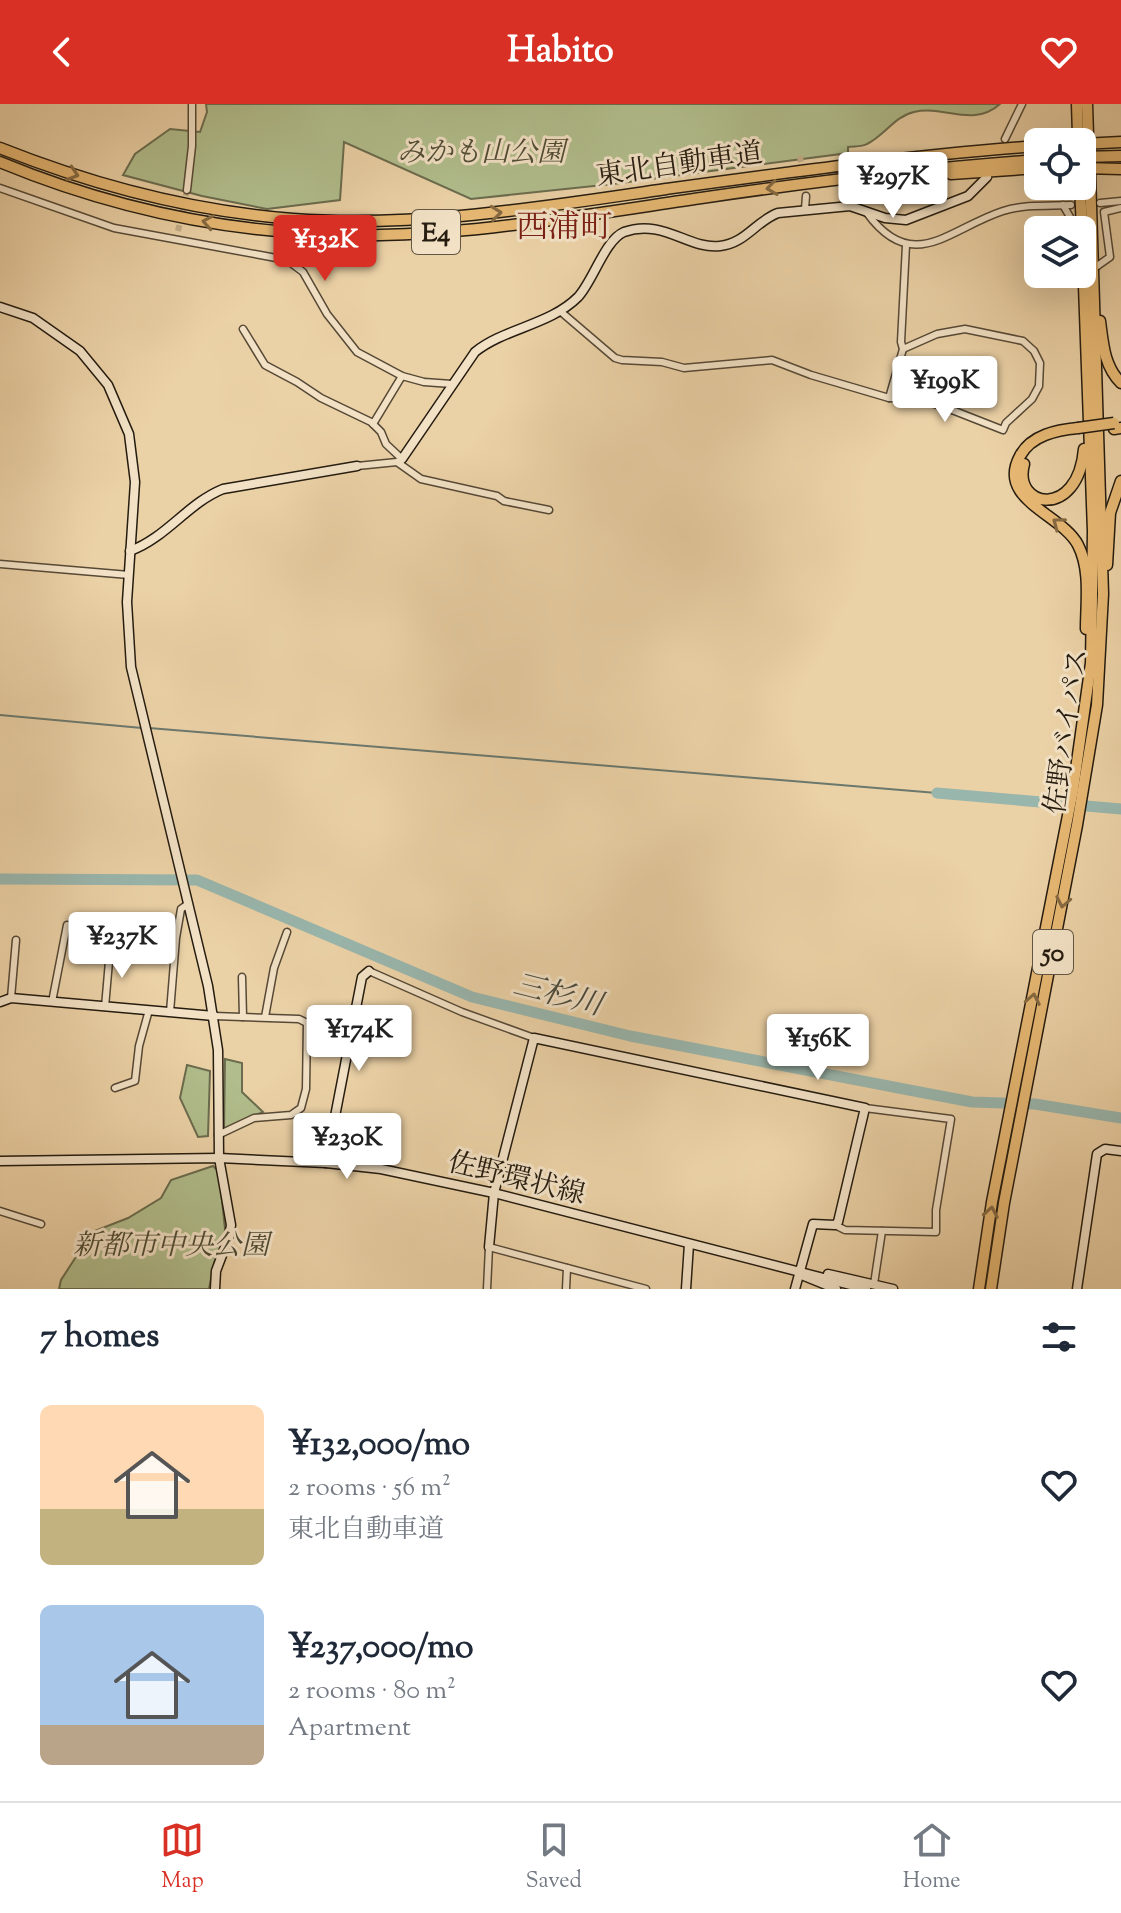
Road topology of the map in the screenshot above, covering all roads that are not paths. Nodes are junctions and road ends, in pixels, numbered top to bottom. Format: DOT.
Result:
graph roads {
  1 [pos="192,104"];
  2 [pos="1022,104"];
  3 [pos="1077,104"];
  4 [pos="1087,104"];
  5 [pos="1081,128"];
  6 [pos="1084,128"];
  7 [pos="1005,139"];
  8 [pos="1096,139"];
  9 [pos="1121,142"];
  10 [pos="1024,147"];
  11 [pos="0,148"];
  12 [pos="1121,156"];
  13 [pos="1096,157"];
  14 [pos="1024,161"];
  15 [pos="0,162"];
  16 [pos="1024,169"];
  17 [pos="1121,169"];
  18 [pos="1096,170"];
  19 [pos="877,174"];
  20 [pos="987,177"];
  21 [pos="0,188"];
  22 [pos="187,190"];
  23 [pos="806,196"];
  24 [pos="1121,201"];
  25 [pos="1100,203"];
  26 [pos="1063,205"];
  27 [pos="1071,205"];
  28 [pos="1121,208"];
  29 [pos="805,209"];
  30 [pos="867,213"];
  31 [pos="1069,216"];
  32 [pos="178,231"];
  33 [pos="175,239"];
  34 [pos="906,245"];
  35 [pos="1096,267"];
  36 [pos="1084,288"];
  37 [pos="1093,288"];
  38 [pos="1094,288"];
  39 [pos="0,307"];
  40 [pos="560,311"];
  41 [pos="1085,318"];
  42 [pos="243,329"];
  43 [pos="903,349"];
  44 [pos="402,376"];
  45 [pos="1121,383"];
  46 [pos="452,384"];
  47 [pos="889,398"];
  48 [pos="373,424"];
  49 [pos="1118,425"];
  50 [pos="1079,431"];
  51 [pos="400,460"];
  52 [pos="357,466"];
  53 [pos="1121,481"];
  54 [pos="549,510"];
  55 [pos="130,551"];
  56 [pos="0,564"];
  57 [pos="129,575"];
  58 [pos="1103,594"];
  59 [pos="1087,703"];
  60 [pos="1078,789"];
  61 [pos="188,904"];
  62 [pos="67,925"];
  63 [pos="287,932"];
  64 [pos="16,940"];
  65 [pos="110,950"];
  66 [pos="369,971"];
  67 [pos="242,977"];
  68 [pos="11,998"];
  69 [pos="0,1002"];
  70 [pos="52,1002"];
  71 [pos="105,1007"];
  72 [pos="149,1010"];
  73 [pos="170,1012"];
  74 [pos="214,1016"];
  75 [pos="243,1017"];
  76 [pos="265,1017"];
  77 [pos="534,1038"];
  78 [pos="115,1088"];
  79 [pos="865,1108"];
  80 [pos="1014,1124"];
  81 [pos="218,1135"];
  82 [pos="1121,1151"];
  83 [pos="219,1158"];
  84 [pos="0,1161"];
  85 [pos="326,1163"];
  86 [pos="494,1193"];
  87 [pos="0,1211"];
  88 [pos="41,1224"];
  89 [pos="835,1225"];
  90 [pos="882,1231"];
  91 [pos="689,1244"];
  92 [pos="489,1247"];
  93 [pos="567,1268"];
  94 [pos="799,1271"];
  95 [pos="602,1278"];
  96 [pos="870,1287"];
  97 [pos="642,1288"];
  98 [pos="215,1289"];
  99 [pos="487,1289"];
  100 [pos="566,1289"];
  101 [pos="602,1289"];
  102 [pos="686,1289"];
  103 [pos="795,1289"];
  104 [pos="836,1289"];
  105 [pos="893,1289"];
  106 [pos="979,1289"];
  107 [pos="991,1289"];
  108 [pos="1077,1289"];
  1 -- 22 [label="street"];
  2 -- 7 [label="street"];
  3 -- 5 [label="highway"];
  4 -- 6 [label="highway"];
  8 -- 9 [label="highway"];
  11 -- 10 [label="highway, 東北自動車道 / E4, one-way"];
  12 -- 13 [label="highway"];
  14 -- 19 [label="highway, 東北自動車道 / E4"];
  19 -- 15 [label="highway, 東北自動車道 / E4, one-way"];
  16 -- 19 [label="highway"];
  17 -- 18 [label="highway"];
  20 -- 30 [label="street"];
  21 -- 33 [label="street"];
  23 -- 29 [label="street"];
  24 -- 25 [label="street"];
  26 -- 27 [label="street"];
  26 -- 31 [label="street"];
  26 -- 34 [label="street"];
  28 -- 35 [label="street"];
  29 -- 30 [label="street"];
  29 -- 40 [label="street"];
  30 -- 34 [label="street"];
  32 -- 33 [label="street"];
  33 -- 44 [label="street"];
  34 -- 43 [label="street"];
  36 -- 41 [label="highway, 佐野バイパス / 50"];
  37 -- 58 [label="highway, 佐野バイパス / 50"];
  38 -- 45 [label="highway"];
  39 -- 55 [label="street"];
  40 -- 46 [label="street"];
  40 -- 47 [label="street"];
  41 -- 50 [label="highway"];
  41 -- 59 [label="highway, 佐野バイパス / 50"];
  42 -- 48 [label="street"];
  43 -- 47 [label="street"];
  43 -- 47 [label="street"];
  44 -- 46 [label="street"];
  44 -- 48 [label="street"];
  46 -- 51 [label="street"];
  48 -- 51 [label="street"];
  49 -- 50 [label="highway, bridge"];
  59 -- 50 [label="highway, one-way"];
  51 -- 52 [label="street"];
  51 -- 54 [label="street"];
  52 -- 55 [label="street"];
  53 -- 58 [label="highway"];
  55 -- 57 [label="street"];
  56 -- 57 [label="street"];
  57 -- 61 [label="street"];
  58 -- 60 [label="highway, 佐野バイパス / 50"];
  59 -- 60 [label="highway, 佐野バイパス / 50"];
  60 -- 80 [label="highway, 佐野バイパス / 50"];
  61 -- 73 [label="street"];
  61 -- 74 [label="street"];
  62 -- 70 [label="street"];
  63 -- 76 [label="street"];
  64 -- 68 [label="street"];
  65 -- 71 [label="street"];
  66 -- 77 [label="street"];
  66 -- 85 [label="street"];
  67 -- 75 [label="street"];
  68 -- 69 [label="street"];
  68 -- 70 [label="street"];
  70 -- 71 [label="street"];
  71 -- 72 [label="street"];
  72 -- 73 [label="street"];
  72 -- 78 [label="street"];
  73 -- 74 [label="street"];
  74 -- 75 [label="street"];
  74 -- 81 [label="street"];
  75 -- 76 [label="street"];
  76 -- 81 [label="street"];
  77 -- 79 [label="street"];
  77 -- 86 [label="street"];
  79 -- 89 [label="street"];
  79 -- 90 [label="street"];
  106 -- 80 [label="highway, 佐野バイパス / 50, one-way"];
  80 -- 107 [label="highway, 佐野バイパス / 50"];
  81 -- 83 [label="street"];
  82 -- 108 [label="street"];
  83 -- 84 [label="street, 佐野環状線"];
  83 -- 85 [label="street, 佐野環状線"];
  83 -- 98 [label="street"];
  85 -- 86 [label="street, 佐野環状線"];
  86 -- 91 [label="street, 佐野環状線"];
  86 -- 92 [label="street"];
  87 -- 88 [label="street"];
  89 -- 90 [label="street"];
  89 -- 94 [label="street"];
  90 -- 96 [label="street"];
  91 -- 94 [label="street, 佐野環状線"];
  91 -- 102 [label="street"];
  92 -- 93 [label="street"];
  92 -- 99 [label="street"];
  93 -- 95 [label="street"];
  93 -- 100 [label="street"];
  94 -- 96 [label="street"];
  94 -- 96 [label="street"];
  94 -- 103 [label="street"];
  94 -- 104 [label="street"];
  95 -- 97 [label="street"];
  95 -- 101 [label="street"];
  96 -- 105 [label="street"];
}
